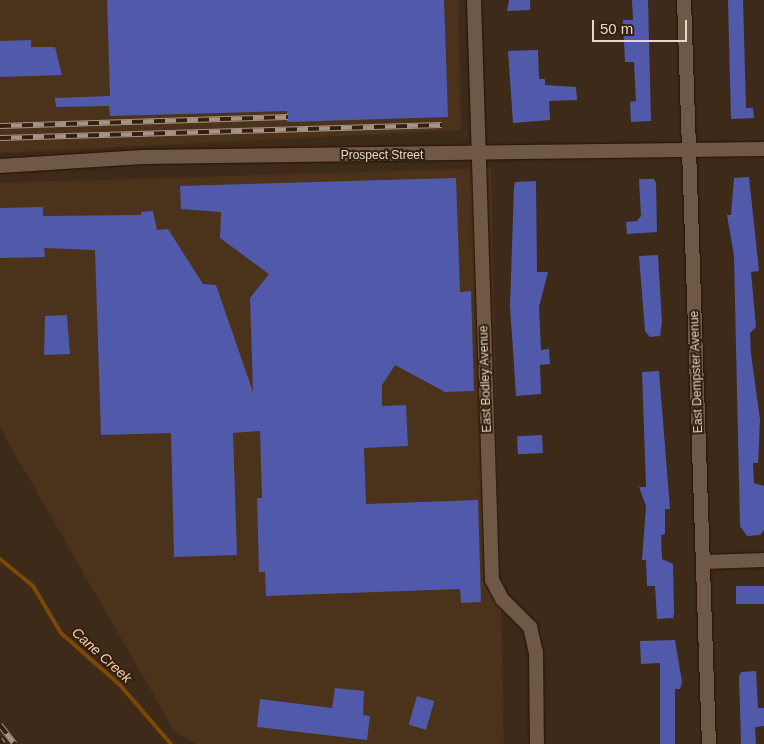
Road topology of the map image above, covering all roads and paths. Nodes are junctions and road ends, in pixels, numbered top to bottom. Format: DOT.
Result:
graph roads {
  1 [pos="474,0"];
  2 [pos="684,0"];
  3 [pos="764,149"];
  4 [pos="690,153"];
  5 [pos="478,156"];
  6 [pos="0,166"];
  7 [pos="764,560"];
  8 [pos="704,562"];
  9 [pos="537,744"];
  10 [pos="709,744"];
  1 -- 5 [label="street, East Bodley Avenue"];
  2 -- 4 [label="street, East Dempster Avenue"];
  3 -- 4 [label="street, Prospect Street"];
  4 -- 5 [label="street, Prospect Street"];
  4 -- 8 [label="street, East Dempster Avenue"];
  5 -- 6 [label="street, Prospect Street"];
  5 -- 9 [label="street, East Bodley Avenue"];
  7 -- 8 [label="street"];
  8 -- 10 [label="street, East Dempster Avenue"];
}
